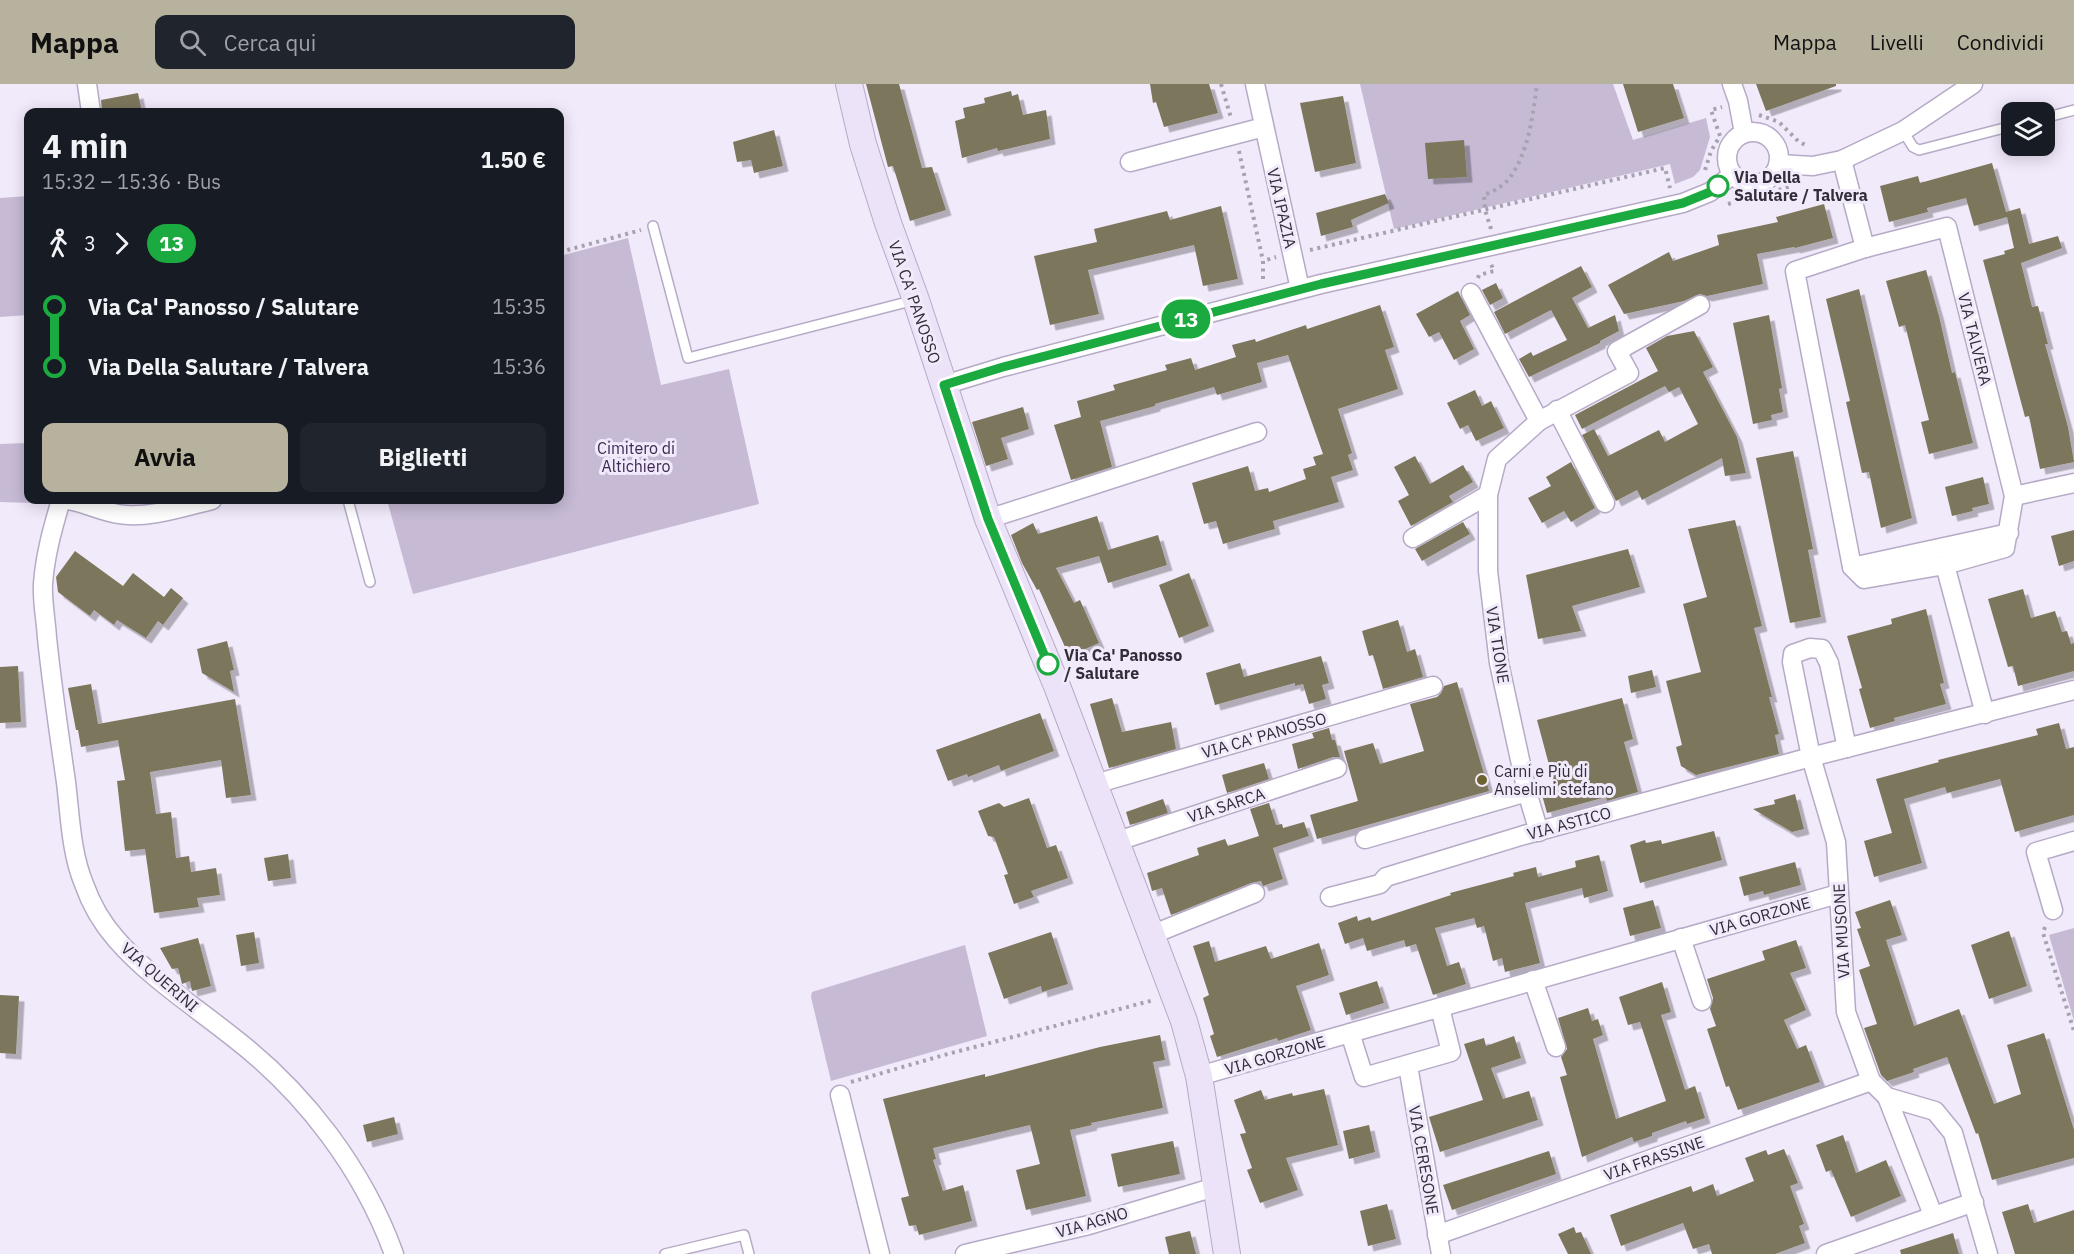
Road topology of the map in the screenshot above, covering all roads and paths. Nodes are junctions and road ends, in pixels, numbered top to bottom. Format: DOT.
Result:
graph roads {
  1 [pos="87,84"];
  2 [pos="849,84"];
  3 [pos="1221,84"];
  4 [pos="1255,84"];
  5 [pos="1537,84"];
  6 [pos="1732,84"];
  7 [pos="1973,84"];
  8 [pos="91,108"];
  9 [pos="2074,110"];
  10 [pos="1711,111"];
  11 [pos="1757,111"];
  12 [pos="2055,115"];
  13 [pos="1264,128"];
  14 [pos="2001,129"];
  15 [pos="1903,131"];
  16 [pos="1744,133"];
  17 [pos="1235,134"];
  18 [pos="1810,147"];
  19 [pos="1842,160"];
  20 [pos="1130,162"];
  21 [pos="1779,164"];
  22 [pos="1702,174"];
  23 [pos="1732,174"];
  24 [pos="1680,189"];
  25 [pos="1485,210"];
  26 [pos="653,226"];
  27 [pos="1496,244"];
  28 [pos="1865,248"];
  29 [pos="1305,250"];
  30 [pos="564,251"];
  31 [pos="1281,256"];
  32 [pos="1263,261"];
  33 [pos="1254,283"];
  34 [pos="1300,289"];
  35 [pos="1471,293"];
  36 [pos="916,300"];
  37 [pos="1700,305"];
  38 [pos="944,385"];
  39 [pos="1557,410"];
  40 [pos="1539,421"];
  41 [pos="1257,432"];
  42 [pos="2074,483"];
  43 [pos="1488,495"];
  44 [pos="2014,496"];
  45 [pos="1605,503"];
  46 [pos="60,504"];
  47 [pos="82,504"];
  48 [pos="197,504"];
  49 [pos="349,504"];
  50 [pos="988,519"];
  51 [pos="2009,533"];
  52 [pos="1413,538"];
  53 [pos="1945,565"];
  54 [pos="1852,567"];
  55 [pos="370,582"];
  56 [pos="1433,686"];
  57 [pos="2074,690"];
  58 [pos="1985,714"];
  59 [pos="1848,748"];
  60 [pos="1811,757"];
  61 [pos="1337,768"];
  62 [pos="1095,784"];
  63 [pos="1527,792"];
  64 [pos="1539,832"];
  65 [pos="1365,839"];
  66 [pos="2074,841"];
  67 [pos="1115,842"];
  68 [pos="1255,893"];
  69 [pos="1838,894"];
  70 [pos="1330,897"];
  71 [pos="2053,910"];
  72 [pos="1151,935"];
  73 [pos="1681,938"];
  74 [pos="1533,980"];
  75 [pos="1174,994"];
  76 [pos="1702,1001"];
  77 [pos="1440,1008"];
  78 [pos="2074,1031"];
  79 [pos="1350,1033"];
  80 [pos="1556,1047"];
  81 [pos="1408,1066"];
  82 [pos="1199,1076"];
  83 [pos="1871,1081"];
  84 [pos="840,1095"];
  85 [pos="1887,1097"];
  86 [pos="1218,1188"];
  87 [pos="1974,1202"];
  88 [pos="1933,1215"];
  89 [pos="1437,1235"];
  90 [pos="394,1254"];
  91 [pos="665,1254"];
  92 [pos="749,1254"];
  93 [pos="880,1254"];
  94 [pos="965,1254"];
  95 [pos="1227,1254"];
  96 [pos="1441,1254"];
  97 [pos="1826,1254"];
  98 [pos="1988,1254"];
  1 -- 8 [label="street"];
  2 -- 36 [label="street, VIA CA' PANOSSO"];
  3 -- 17 [label="path"];
  4 -- 13 [label="street, VIA IPAZIA"];
  5 -- 25 [label="path"];
  6 -- 16 [label="street"];
  7 -- 15 [label="street"];
  9 -- 12 [label="lane"];
  10 -- 22 [label="path"];
  11 -- 18 [label="path"];
  13 -- 17 [label="street"];
  13 -- 34 [label="street, VIA IPAZIA"];
  14 -- 15 [label="lane"];
  15 -- 19 [label="street"];
  16 -- 21 [label="street"];
  16 -- 23 [label="street"];
  17 -- 20 [label="street"];
  17 -- 32 [label="path"];
  19 -- 21 [label="street"];
  19 -- 28 [label="street"];
  21 -- 23 [label="street"];
  23 -- 27 [label="street"];
  24 -- 25 [label="path"];
  25 -- 27 [label="path"];
  25 -- 29 [label="path"];
  26 -- 30 [label="path"];
  26 -- 36 [label="lane"];
  27 -- 34 [label="street"];
  28 -- 44 [label="street, VIA TALVERA"];
  28 -- 54 [label="street, VIA TALVERA"];
  31 -- 32 [label="path"];
  32 -- 33 [label="path"];
  34 -- 38 [label="street"];
  35 -- 40 [label="street"];
  36 -- 38 [label="street, VIA CA' PANOSSO"];
  37 -- 39 [label="street, VIA TIONE"];
  38 -- 50 [label="street, VIA CA' PANOSSO"];
  39 -- 40 [label="street, VIA TIONE"];
  39 -- 45 [label="street"];
  40 -- 43 [label="street, VIA TIONE"];
  41 -- 50 [label="street"];
  42 -- 44 [label="street"];
  43 -- 52 [label="street"];
  43 -- 63 [label="street, VIA TIONE"];
  44 -- 51 [label="street, VIA TALVERA"];
  46 -- 90 [label="street, VIA QUERINI"];
  47 -- 48 [label="street"];
  49 -- 55 [label="lane"];
  50 -- 62 [label="street, VIA CA' PANOSSO"];
  51 -- 53 [label="street"];
  51 -- 54 [label="street"];
  53 -- 54 [label="street"];
  53 -- 58 [label="street"];
  56 -- 62 [label="street, VIA CA' PANOSSO"];
  57 -- 58 [label="street, VIA ASTICO"];
  58 -- 59 [label="street, VIA ASTICO"];
  59 -- 60 [label="street, VIA ASTICO"];
  59 -- 60 [label="street"];
  60 -- 64 [label="street, VIA ASTICO"];
  60 -- 69 [label="street, VIA MUSONE"];
  61 -- 67 [label="street, VIA SARCA"];
  62 -- 67 [label="street, VIA CA' PANOSSO"];
  63 -- 64 [label="street, VIA TIONE"];
  63 -- 65 [label="street"];
  64 -- 70 [label="street, VIA ASTICO"];
  66 -- 71 [label="street"];
  67 -- 72 [label="street, VIA CA' PANOSSO"];
  68 -- 72 [label="street"];
  69 -- 73 [label="street, VIA GORZONE"];
  69 -- 83 [label="street, VIA MUSONE"];
  71 -- 78 [label="path"];
  72 -- 75 [label="street, VIA CA' PANOSSO"];
  73 -- 74 [label="street, VIA GORZONE"];
  73 -- 76 [label="street"];
  74 -- 77 [label="street, VIA GORZONE"];
  74 -- 80 [label="street"];
  75 -- 82 [label="street, VIA CA' PANOSSO"];
  75 -- 84 [label="path"];
  77 -- 79 [label="street, VIA GORZONE"];
  77 -- 81 [label="street"];
  79 -- 81 [label="street"];
  79 -- 82 [label="street, VIA GORZONE"];
  81 -- 89 [label="street, VIA CERESONE"];
  82 -- 86 [label="street, VIA CA' PANOSSO"];
  83 -- 85 [label="street, VIA MUSONE"];
  83 -- 89 [label="street, VIA FRASSINE"];
  84 -- 93 [label="street"];
  85 -- 87 [label="street, VIA MUSONE"];
  85 -- 88 [label="street, VIA MUSONE"];
  86 -- 94 [label="street, VIA AGNO"];
  86 -- 95 [label="street, VIA CA' PANOSSO"];
  87 -- 88 [label="street"];
  87 -- 98 [label="street, VIA MUSONE"];
  88 -- 97 [label="street"];
  89 -- 96 [label="street, VIA CERESONE"];
  91 -- 92 [label="lane"];
}
